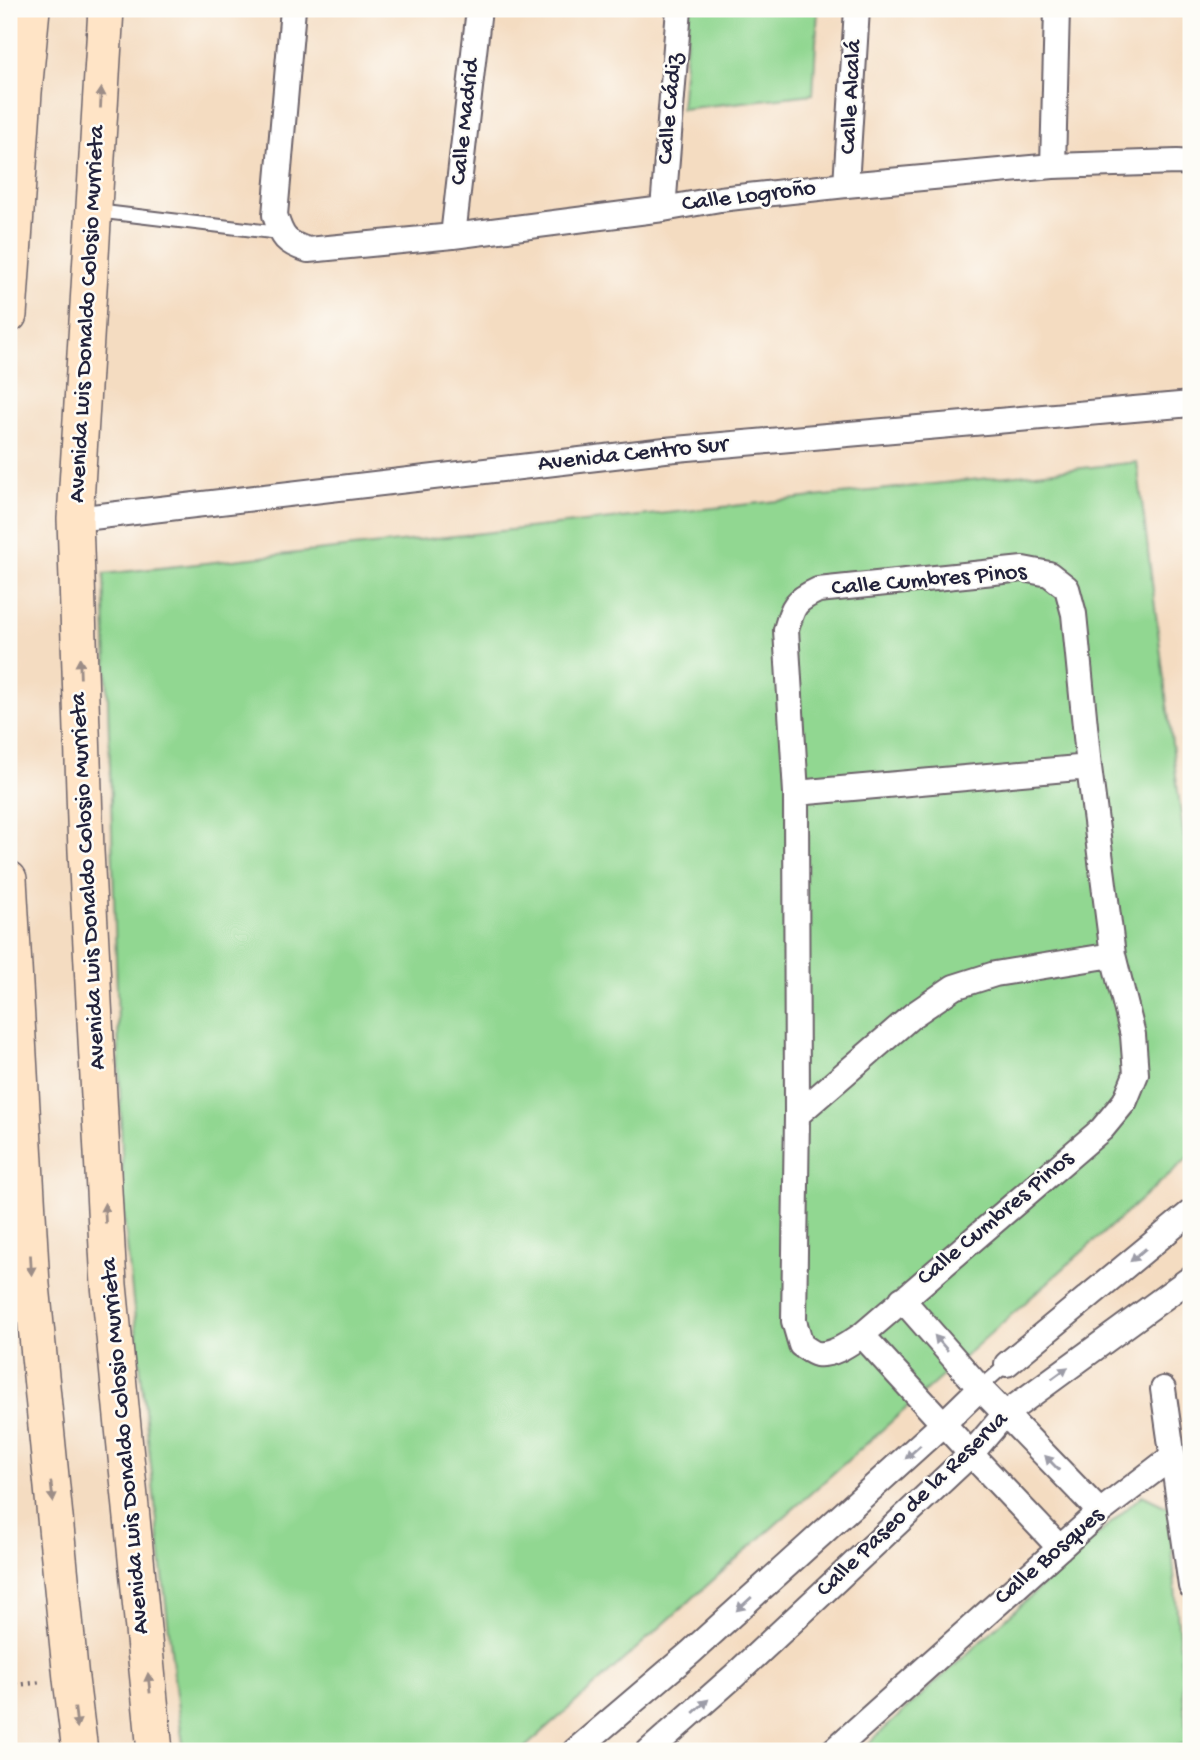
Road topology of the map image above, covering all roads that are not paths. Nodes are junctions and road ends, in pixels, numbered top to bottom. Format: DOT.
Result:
graph roads {
  1 [pos="32,9"];
  2 [pos="106,9"];
  3 [pos="293,9"];
  4 [pos="479,9"];
  5 [pos="679,9"];
  6 [pos="857,9"];
  7 [pos="1058,9"];
  8 [pos="1191,163"];
  9 [pos="1054,166"];
  10 [pos="846,185"];
  11 [pos="663,209"];
  12 [pos="94,211"];
  13 [pos="280,233"];
  14 [pos="453,236"];
  15 [pos="9,315"];
  16 [pos="1191,404"];
  17 [pos="75,519"];
  18 [pos="1089,767"];
  19 [pos="796,793"];
  20 [pos="9,879"];
  21 [pos="1113,955"];
  22 [pos="797,1115"];
  23 [pos="1191,1212"];
  24 [pos="1191,1278"];
  25 [pos="902,1299"];
  26 [pos="862,1335"];
  27 [pos="1007,1364"];
  28 [pos="980,1388"];
  29 [pos="1163,1389"];
  30 [pos="1005,1414"];
  31 [pos="944,1423"];
  32 [pos="971,1454"];
  33 [pos="1173,1456"];
  34 [pos="1100,1512"];
  35 [pos="1060,1548"];
  36 [pos="1191,1586"];
  37 [pos="80,1751"];
  38 [pos="155,1751"];
  39 [pos="575,1751"];
  40 [pos="649,1751"];
  41 [pos="834,1751"];
  1 -- 15 [label="main road"];
  12 -- 2 [label="main road, Avenida Luis Donaldo Colosio Murrieta, one-way"];
  3 -- 13 [label="street"];
  4 -- 14 [label="street, Calle Madrid"];
  5 -- 11 [label="street, Calle Cádiz"];
  6 -- 10 [label="street, Calle Alcalá"];
  7 -- 9 [label="street"];
  8 -- 9 [label="street, Calle Logroño"];
  9 -- 10 [label="street, Calle Logroño"];
  10 -- 11 [label="street, Calle Logroño"];
  11 -- 14 [label="street, Calle Logroño"];
  12 -- 13 [label="lane"];
  12 -- 17 [label="main road, Avenida Luis Donaldo Colosio Murrieta"];
  13 -- 14 [label="street, Calle Logroño"];
  16 -- 17 [label="street, Avenida Centro Sur"];
  38 -- 17 [label="main road, Avenida Luis Donaldo Colosio Murrieta, one-way"];
  18 -- 19 [label="street"];
  18 -- 19 [label="street, Calle Cumbres Pinos"];
  18 -- 21 [label="street, Calle Cumbres Pinos"];
  19 -- 22 [label="street, Calle Cumbres Pinos"];
  20 -- 37 [label="main road, one-way"];
  21 -- 22 [label="street"];
  21 -- 25 [label="street, Calle Cumbres Pinos"];
  22 -- 26 [label="street, Calle Cumbres Pinos"];
  23 -- 27 [label="street, one-way"];
  30 -- 24 [label="street, Calle Paseo de la Reserva, one-way"];
  25 -- 26 [label="street, Calle Cumbres Pinos"];
  28 -- 25 [label="street, one-way"];
  26 -- 31 [label="street"];
  27 -- 28 [label="lane"];
  28 -- 30 [label="street"];
  28 -- 31 [label="street, Calle Paseo de la Reserva"];
  29 -- 33 [label="street"];
  30 -- 32 [label="street, Calle Paseo de la Reserva"];
  34 -- 30 [label="street, one-way"];
  31 -- 32 [label="street"];
  31 -- 39 [label="street, Calle Paseo de la Reserva, one-way"];
  32 -- 35 [label="street"];
  40 -- 32 [label="street, Calle Paseo de la Reserva, one-way"];
  33 -- 34 [label="street, Calle Bosques"];
  33 -- 36 [label="street"];
  34 -- 35 [label="street, Calle Bosques"];
  35 -- 41 [label="street, Calle Bosques"];
}
